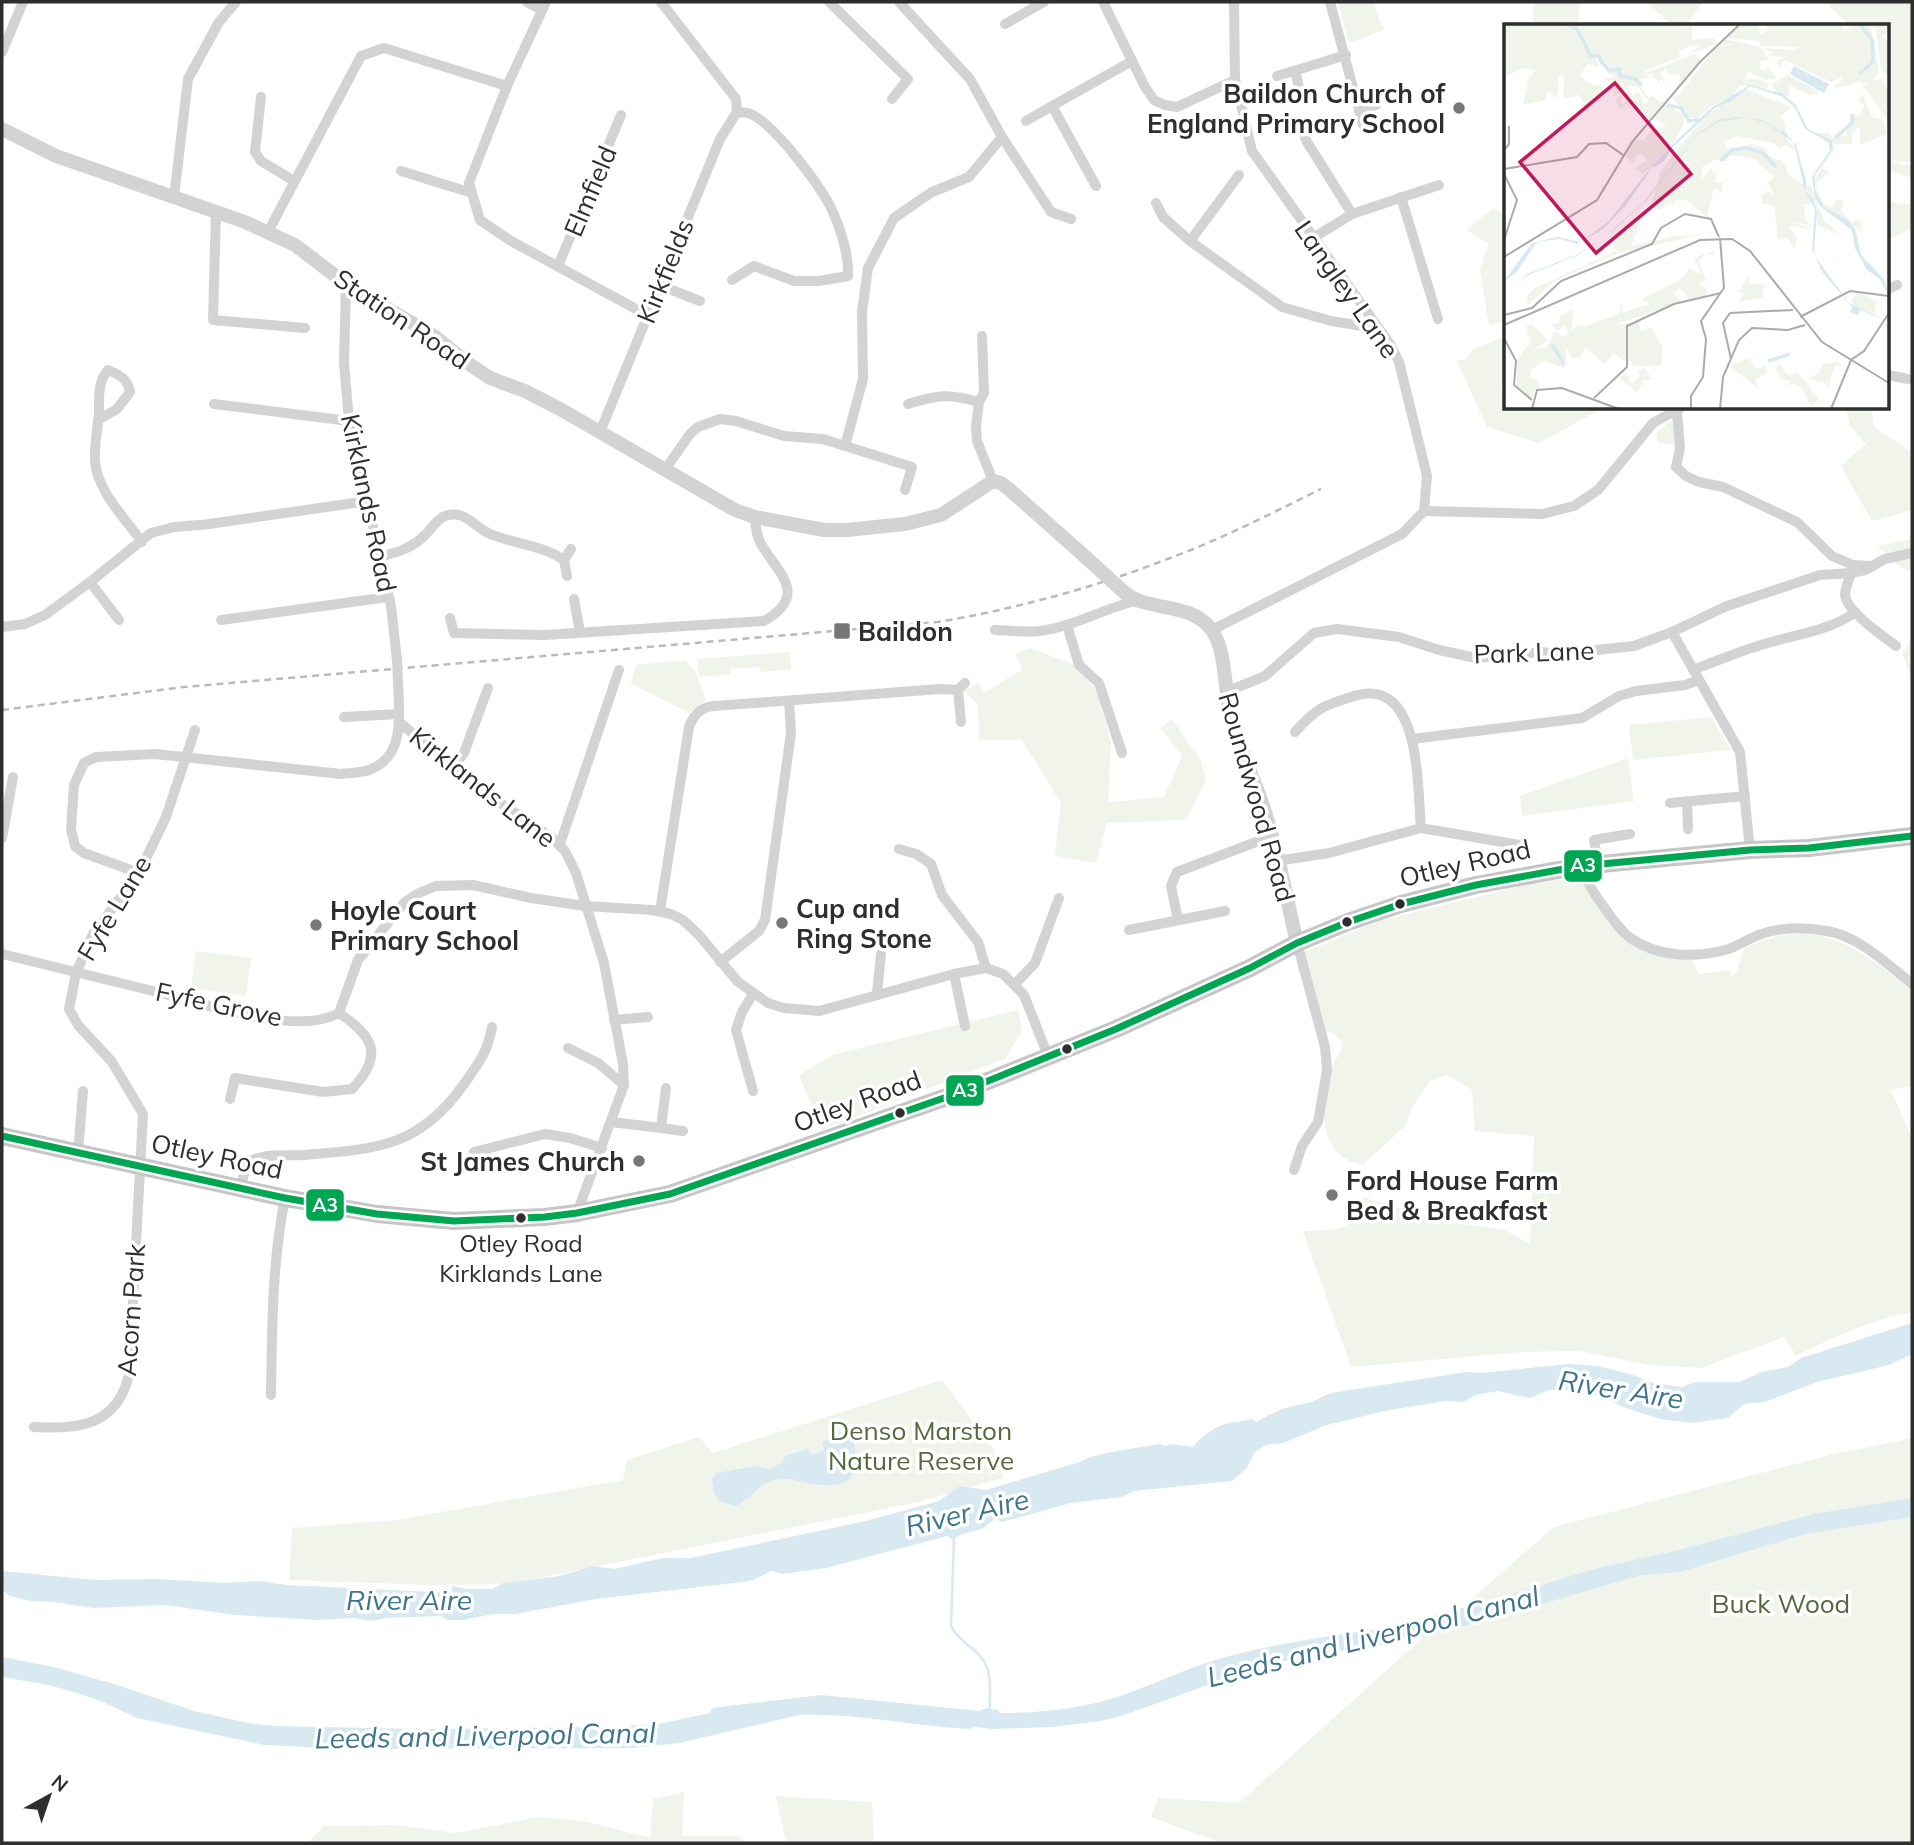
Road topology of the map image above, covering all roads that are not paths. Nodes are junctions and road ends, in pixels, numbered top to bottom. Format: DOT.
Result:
graph roads {
  1 [pos="23,2"];
  2 [pos="236,2"];
  3 [pos="527,2"];
  4 [pos="660,2"];
  5 [pos="829,2"];
  6 [pos="899,2"];
  7 [pos="1044,2"];
  8 [pos="1103,2"];
  9 [pos="1234,2"];
  10 [pos="1330,2"];
  11 [pos="544,6"];
  12 [pos="1005,24"];
  13 [pos="2,52"];
  14 [pos="1346,55"];
  15 [pos="1132,61"];
  16 [pos="1294,71"];
  17 [pos="1277,76"];
  18 [pos="1235,80"];
  19 [pos="507,86"];
  20 [pos="1299,87"];
  21 [pos="261,97"];
  22 [pos="892,99"];
  23 [pos="1376,105"];
  24 [pos="1052,106"];
  25 [pos="1359,110"];
  26 [pos="737,112"];
  27 [pos="621,115"];
  28 [pos="1026,121"];
  29 [pos="1299,122"];
  30 [pos="1363,125"];
  31 [pos="2,129"];
  32 [pos="1002,137"];
  33 [pos="401,171"];
  34 [pos="1239,175"];
  35 [pos="294,181"];
  36 [pos="1439,185"];
  37 [pos="1096,186"];
  38 [pos="472,193"];
  39 [pos="174,197"];
  40 [pos="1401,197"];
  41 [pos="1156,203"];
  42 [pos="216,212"];
  43 [pos="1352,214"];
  44 [pos="1071,219"];
  45 [pos="268,232"];
  46 [pos="1313,238"];
  47 [pos="1190,241"];
  48 [pos="558,266"];
  49 [pos="732,280"];
  50 [pos="346,284"];
  51 [pos="659,285"];
  52 [pos="700,301"];
  53 [pos="647,315"];
  54 [pos="1438,320"];
  55 [pos="1374,323"];
  56 [pos="305,328"];
  57 [pos="982,336"];
  58 [pos="1890,375"];
  59 [pos="1908,379"];
  60 [pos="979,402"];
  61 [pos="214,404"];
  62 [pos="908,404"];
  63 [pos="1677,410"];
  64 [pos="1679,410"];
  65 [pos="98,421"];
  66 [pos="349,421"];
  67 [pos="600,432"];
  68 [pos="845,446"];
  69 [pos="664,471"];
  70 [pos="992,481"];
  71 [pos="905,490"];
  72 [pos="368,501"];
  73 [pos="1424,511"];
  74 [pos="755,517"];
  75 [pos="142,542"];
  76 [pos="571,549"];
  77 [pos="1912,553"];
  78 [pos="378,556"];
  79 [pos="564,560"];
  80 [pos="1872,566"];
  81 [pos="1850,573"];
  82 [pos="567,576"];
  83 [pos="90,582"];
  84 [pos="388,597"];
  85 [pos="1130,597"];
  86 [pos="574,599"];
  87 [pos="1855,612"];
  88 [pos="450,618"];
  89 [pos="119,620"];
  90 [pos="220,620"];
  91 [pos="1067,625"];
  92 [pos="2,627"];
  93 [pos="995,630"];
  94 [pos="1212,630"];
  95 [pos="580,632"];
  96 [pos="1672,632"];
  97 [pos="1896,646"];
  98 [pos="619,670"];
  99 [pos="1696,675"];
  100 [pos="488,688"];
  101 [pos="1226,692"];
  102 [pos="789,701"];
  103 [pos="344,717"];
  104 [pos="400,719"];
  105 [pos="961,722"];
  106 [pos="195,730"];
  107 [pos="1295,732"];
  108 [pos="1412,739"];
  109 [pos="1122,753"];
  110 [pos="185,757"];
  111 [pos="454,766"];
  112 [pos="13,777"];
  113 [pos="1745,796"];
  114 [pos="1687,802"];
  115 [pos="1670,803"];
  116 [pos="1421,828"];
  117 [pos="1688,829"];
  118 [pos="1630,834"];
  119 [pos="1272,836"];
  120 [pos="1912,836"];
  121 [pos="2,838"];
  122 [pos="560,844"];
  123 [pos="1526,846"];
  124 [pos="899,849"];
  125 [pos="1749,850"];
  126 [pos="1277,861"];
  127 [pos="1589,865"];
  128 [pos="139,873"];
  129 [pos="1059,898"];
  130 [pos="585,906"];
  131 [pos="660,911"];
  132 [pos="1225,911"];
  133 [pos="1178,920"];
  134 [pos="1129,930"];
  135 [pos="1297,943"];
  136 [pos="2,954"];
  137 [pos="881,954"];
  138 [pos="720,962"];
  139 [pos="986,968"];
  140 [pos="76,973"];
  141 [pos="954,974"];
  142 [pos="1015,984"];
  143 [pos="1912,984"];
  144 [pos="877,993"];
  145 [pos="753,994"];
  146 [pos="339,1013"];
  147 [pos="648,1017"];
  148 [pos="614,1020"];
  149 [pos="965,1026"];
  150 [pos="492,1027"];
  151 [pos="568,1048"];
  152 [pos="1048,1056"];
  153 [pos="624,1084"];
  154 [pos="666,1088"];
  155 [pos="83,1091"];
  156 [pos="753,1091"];
  157 [pos="230,1099"];
  158 [pos="611,1122"];
  159 [pos="661,1128"];
  160 [pos="683,1131"];
  161 [pos="2,1136"];
  162 [pos="602,1148"];
  163 [pos="474,1152"];
  164 [pos="78,1153"];
  165 [pos="141,1167"];
  166 [pos="1294,1170"];
  167 [pos="241,1188"];
  168 [pos="285,1198"];
  169 [pos="577,1213"];
  170 [pos="271,1395"];
  171 [pos="34,1427"];
  1 -- 13 [label="street"];
  2 -- 39 [label="street"];
  3 -- 11 [label="street"];
  4 -- 26 [label="street"];
  5 -- 22 [label="street"];
  6 -- 32 [label="street"];
  7 -- 12 [label="street"];
  8 -- 15 [label="street"];
  9 -- 18 [label="street, Langley Lane"];
  10 -- 14 [label="street"];
  11 -- 19 [label="street"];
  14 -- 16 [label="street"];
  14 -- 25 [label="street"];
  15 -- 18 [label="street"];
  15 -- 24 [label="street"];
  16 -- 17 [label="street"];
  16 -- 20 [label="street"];
  18 -- 46 [label="street, Langley Lane"];
  19 -- 35 [label="street"];
  19 -- 38 [label="street"];
  21 -- 35 [label="street"];
  23 -- 25 [label="street"];
  24 -- 28 [label="street"];
  24 -- 37 [label="street"];
  25 -- 30 [label="street"];
  26 -- 49 [label="street"];
  26 -- 51 [label="street, Kirkfields"];
  27 -- 48 [label="street, Elmfield"];
  29 -- 43 [label="street"];
  31 -- 39 [label="street, Station Road"];
  32 -- 44 [label="street"];
  32 -- 68 [label="street"];
  33 -- 38 [label="street"];
  34 -- 47 [label="street"];
  35 -- 45 [label="street"];
  36 -- 40 [label="street"];
  38 -- 48 [label="street"];
  39 -- 42 [label="street, Station Road"];
  40 -- 43 [label="street"];
  40 -- 54 [label="street"];
  41 -- 47 [label="street"];
  42 -- 45 [label="street, Station Road"];
  42 -- 56 [label="street"];
  43 -- 46 [label="street"];
  45 -- 50 [label="street, Station Road"];
  46 -- 55 [label="street, Langley Lane"];
  47 -- 55 [label="street"];
  48 -- 53 [label="street"];
  50 -- 66 [label="street, Kirklands Road"];
  50 -- 67 [label="street, Station Road"];
  51 -- 52 [label="street"];
  51 -- 53 [label="street, Kirkfields"];
  53 -- 67 [label="street, Kirkfields"];
  55 -- 73 [label="street, Langley Lane"];
  57 -- 60 [label="street"];
  58 -- 59 [label="street"];
  60 -- 62 [label="street"];
  60 -- 70 [label="street"];
  61 -- 66 [label="street"];
  63 -- 73 [label="street"];
  64 -- 80 [label="street"];
  65 -- 65 [label="street"];
  65 -- 75 [label="street"];
  66 -- 72 [label="street, Kirklands Road"];
  67 -- 69 [label="street, Station Road"];
  68 -- 69 [label="street"];
  68 -- 71 [label="street"];
  69 -- 74 [label="street, Station Road"];
  70 -- 74 [label="street, Station Road"];
  70 -- 85 [label="street, bridge"];
  72 -- 75 [label="street"];
  72 -- 78 [label="street, Kirklands Road"];
  73 -- 94 [label="street"];
  74 -- 95 [label="street"];
  75 -- 83 [label="street"];
  76 -- 79 [label="street"];
  77 -- 80 [label="street, Park Lane"];
  78 -- 79 [label="street"];
  78 -- 84 [label="street, Kirklands Road"];
  79 -- 82 [label="street"];
  80 -- 81 [label="street, Park Lane"];
  81 -- 87 [label="street"];
  81 -- 96 [label="street, Park Lane"];
  83 -- 89 [label="street"];
  83 -- 92 [label="street"];
  84 -- 90 [label="street"];
  84 -- 104 [label="street, Kirklands Road, bridge"];
  85 -- 91 [label="street"];
  85 -- 94 [label="street"];
  86 -- 95 [label="street"];
  87 -- 97 [label="street"];
  87 -- 99 [label="street"];
  88 -- 95 [label="street"];
  91 -- 93 [label="street"];
  91 -- 109 [label="street"];
  94 -- 101 [label="street, Roundwood Road"];
  96 -- 99 [label="street"];
  96 -- 101 [label="street, Park Lane"];
  98 -- 122 [label="street"];
  99 -- 108 [label="street"];
  99 -- 113 [label="street"];
  100 -- 111 [label="street"];
  101 -- 119 [label="street, Roundwood Road"];
  102 -- 105 [label="street"];
  102 -- 131 [label="street"];
  102 -- 138 [label="street"];
  103 -- 104 [label="street"];
  104 -- 110 [label="street"];
  104 -- 111 [label="street, Kirklands Lane"];
  106 -- 110 [label="street, Fyfe Lane"];
  107 -- 108 [label="street"];
  108 -- 116 [label="street"];
  110 -- 128 [label="street, Fyfe Lane"];
  110 -- 128 [label="street"];
  111 -- 122 [label="street, Kirklands Lane"];
  112 -- 121 [label="street"];
  113 -- 114 [label="street"];
  113 -- 125 [label="street"];
  114 -- 115 [label="street"];
  114 -- 117 [label="street"];
  116 -- 123 [label="street"];
  116 -- 126 [label="street"];
  118 -- 127 [label="street"];
  119 -- 126 [label="street, Roundwood Road"];
  119 -- 133 [label="street"];
  120 -- 125 [label="main road, Otley Road"];
  122 -- 130 [label="street, Kirklands Lane"];
  124 -- 139 [label="street"];
  125 -- 127 [label="main road, Otley Road"];
  126 -- 135 [label="street, Roundwood Road"];
  127 -- 135 [label="main road, Otley Road"];
  127 -- 143 [label="street"];
  128 -- 140 [label="street, Fyfe Lane"];
  129 -- 142 [label="street"];
  130 -- 131 [label="street"];
  130 -- 146 [label="street"];
  130 -- 148 [label="street, Kirklands Lane"];
  131 -- 138 [label="street"];
  132 -- 133 [label="street"];
  133 -- 134 [label="street"];
  135 -- 152 [label="main road, Otley Road"];
  135 -- 166 [label="street"];
  136 -- 140 [label="street, Fyfe Grove"];
  137 -- 144 [label="street"];
  138 -- 145 [label="street"];
  139 -- 141 [label="street"];
  139 -- 142 [label="street"];
  140 -- 146 [label="street, Fyfe Grove"];
  140 -- 165 [label="street, Fyfe Lane"];
  141 -- 144 [label="street"];
  141 -- 149 [label="street"];
  142 -- 152 [label="street"];
  144 -- 145 [label="street"];
  145 -- 156 [label="street"];
  146 -- 157 [label="street"];
  147 -- 148 [label="street"];
  148 -- 153 [label="street, Kirklands Lane"];
  150 -- 167 [label="street"];
  151 -- 153 [label="street"];
  152 -- 169 [label="main road, Otley Road"];
  153 -- 158 [label="street, Kirklands Lane"];
  154 -- 159 [label="street"];
  155 -- 164 [label="street"];
  158 -- 159 [label="street"];
  158 -- 162 [label="street, Kirklands Lane"];
  159 -- 160 [label="street"];
  161 -- 164 [label="main road, Otley Road"];
  162 -- 163 [label="street"];
  162 -- 169 [label="street, Kirklands Lane"];
  164 -- 165 [label="main road, Otley Road"];
  165 -- 167 [label="main road, Otley Road"];
  165 -- 171 [label="street, Acorn Park"];
  167 -- 168 [label="main road, Otley Road"];
  168 -- 169 [label="main road, Otley Road"];
  168 -- 170 [label="street"];
}
